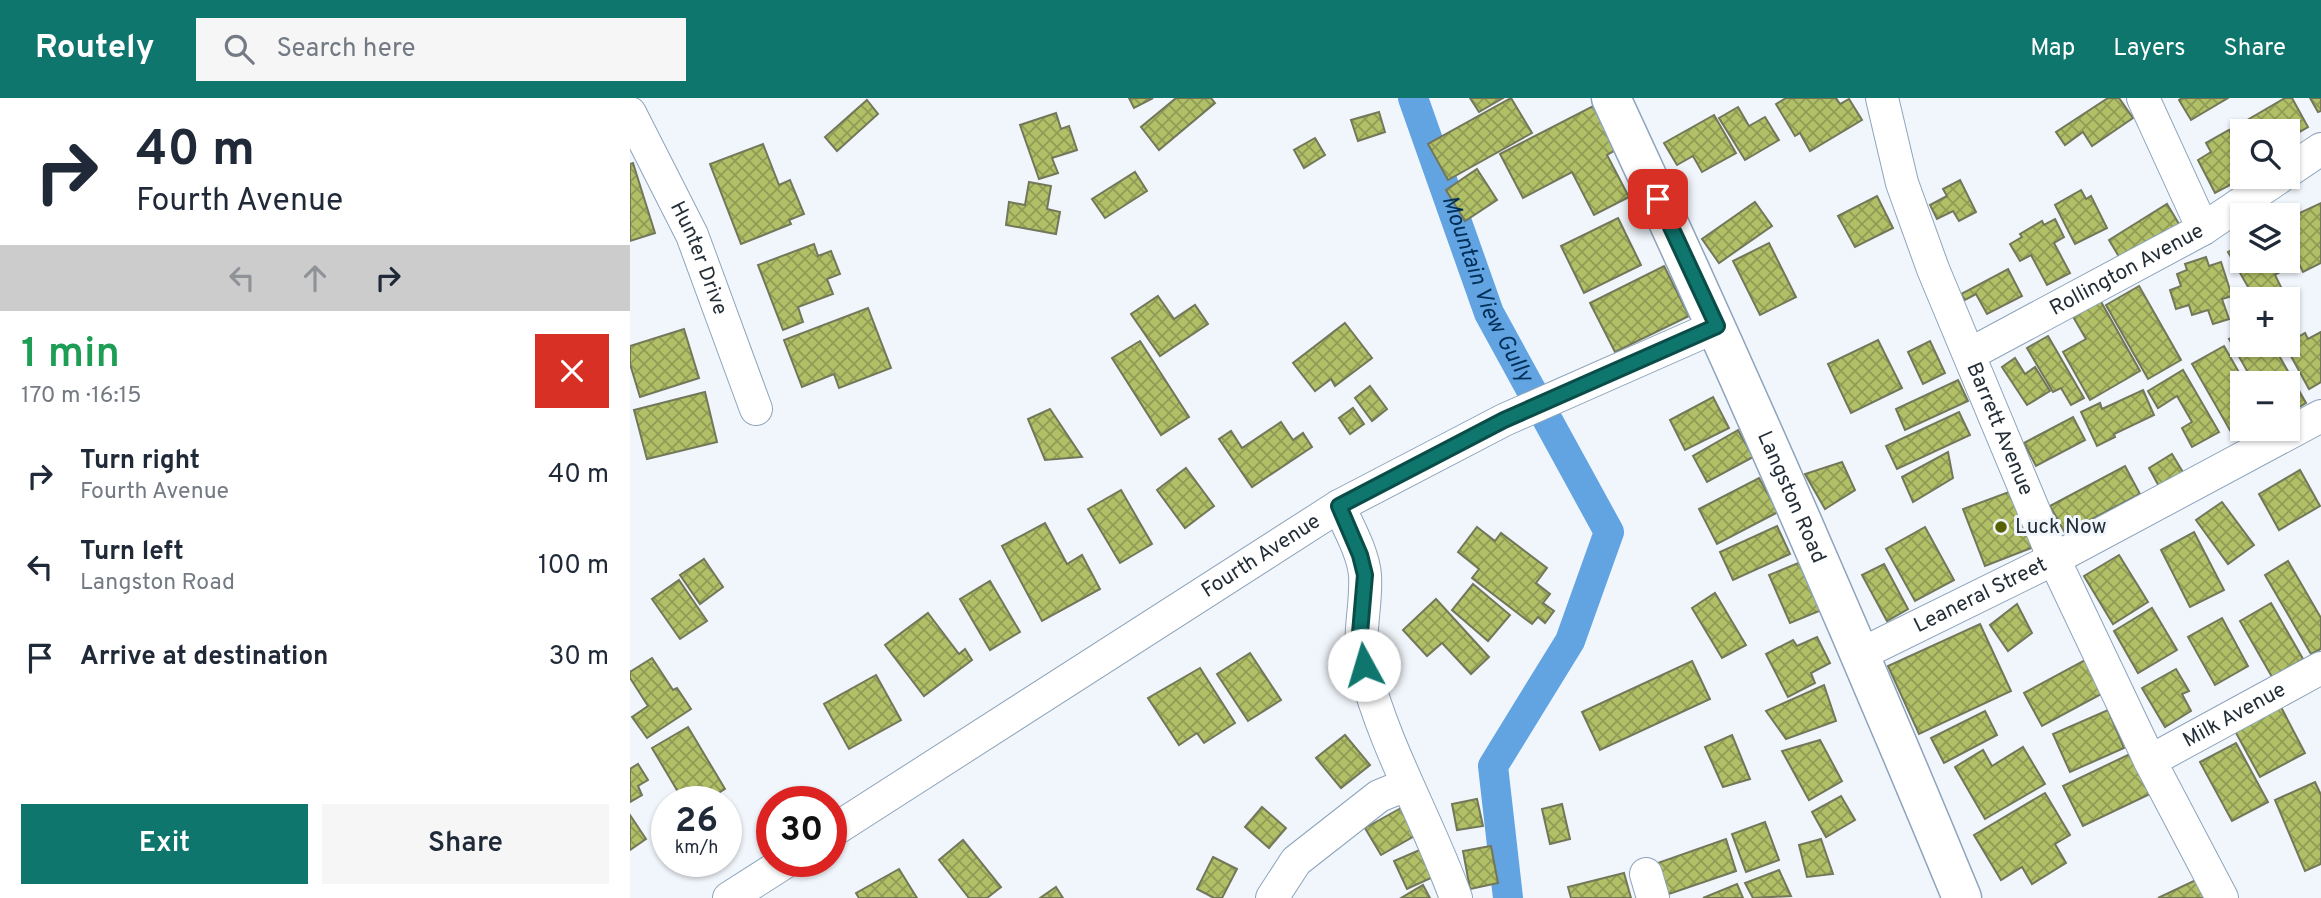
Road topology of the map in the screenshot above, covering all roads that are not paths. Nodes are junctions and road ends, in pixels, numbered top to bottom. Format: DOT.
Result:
graph roads {
  1 [pos="1611,98"];
  2 [pos="1882,98"];
  3 [pos="2143,98"];
  4 [pos="630,113"];
  5 [pos="2321,149"];
  6 [pos="2300,163"];
  7 [pos="2262,189"];
  8 [pos="2203,229"];
  9 [pos="1717,326"];
  10 [pos="1970,354"];
  11 [pos="756,409"];
  12 [pos="2321,416"];
  13 [pos="1339,506"];
  14 [pos="2053,559"];
  15 [pos="1861,654"];
  16 [pos="2321,668"];
  17 [pos="2150,761"];
  18 [pos="1406,785"];
  19 [pos="847,822"];
  20 [pos="762,877"];
  21 [pos="729,898"];
  22 [pos="1272,898"];
  23 [pos="1456,898"];
  24 [pos="1962,898"];
  25 [pos="2222,898"];
  1 -- 9 [label="street, Langston Road"];
  2 -- 10 [label="street, Barrett Avenue"];
  3 -- 8 [label="street"];
  4 -- 11 [label="street, Hunter Drive"];
  5 -- 6 [label="street"];
  7 -- 8 [label="street, Rollington Avenue"];
  8 -- 10 [label="street, Rollington Avenue"];
  9 -- 13 [label="street, Fourth Avenue"];
  9 -- 15 [label="street, Langston Road"];
  10 -- 14 [label="street, Barrett Avenue"];
  12 -- 14 [label="street, Leaneral Street"];
  13 -- 18 [label="street"];
  13 -- 19 [label="street, Fourth Avenue"];
  14 -- 15 [label="street, Leaneral Street"];
  14 -- 17 [label="street, Barrett Avenue"];
  15 -- 24 [label="street, Langston Road"];
  16 -- 17 [label="street, Milk Avenue"];
  17 -- 25 [label="street, Barrett Avenue"];
  18 -- 22 [label="street"];
  18 -- 23 [label="street"];
  20 -- 21 [label="street"];
}
